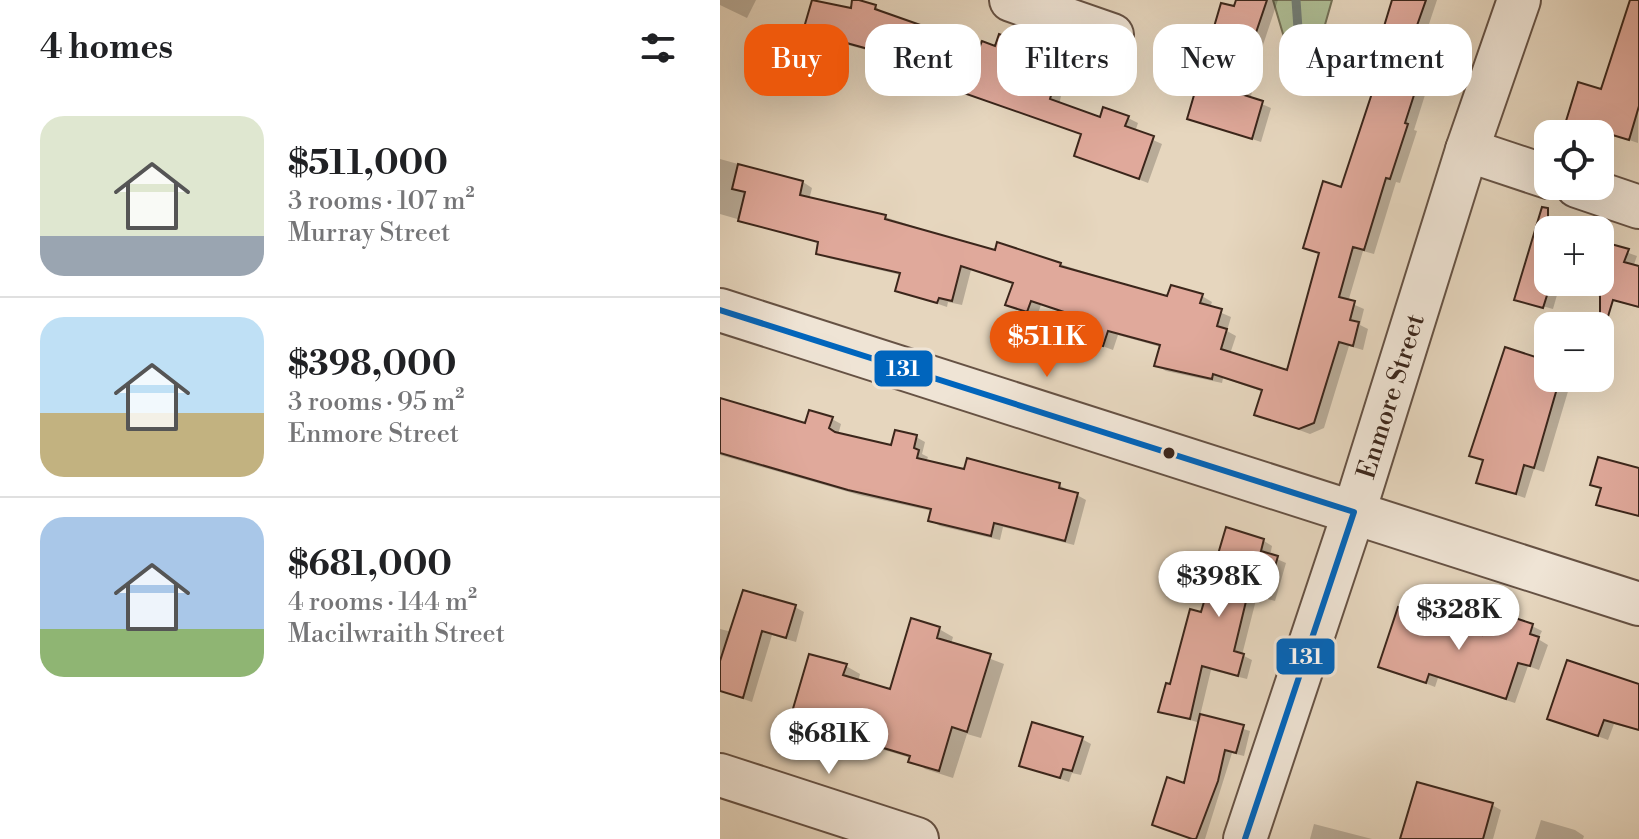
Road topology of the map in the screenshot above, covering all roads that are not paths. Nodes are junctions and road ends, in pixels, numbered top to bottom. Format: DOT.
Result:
graph roads {
  1 [pos="1011,0"];
  2 [pos="1519,0"];
  3 [pos="1080,24"];
  4 [pos="1467,150"];
  5 [pos="1534,172"];
  6 [pos="1614,199"];
  7 [pos="1639,207"];
  8 [pos="720,310"];
  9 [pos="1354,512"];
  10 [pos="1639,604"];
  11 [pos="720,775"];
  12 [pos="917,839"];
  13 [pos="1245,839"];
  1 -- 3 [label="street"];
  2 -- 4 [label="street, Enmore Street"];
  4 -- 5 [label="street"];
  4 -- 9 [label="street, Enmore Street"];
  6 -- 7 [label="street"];
  8 -- 9 [label="street"];
  9 -- 10 [label="street"];
  9 -- 13 [label="street, Enmore Street"];
  11 -- 12 [label="street"];
}
